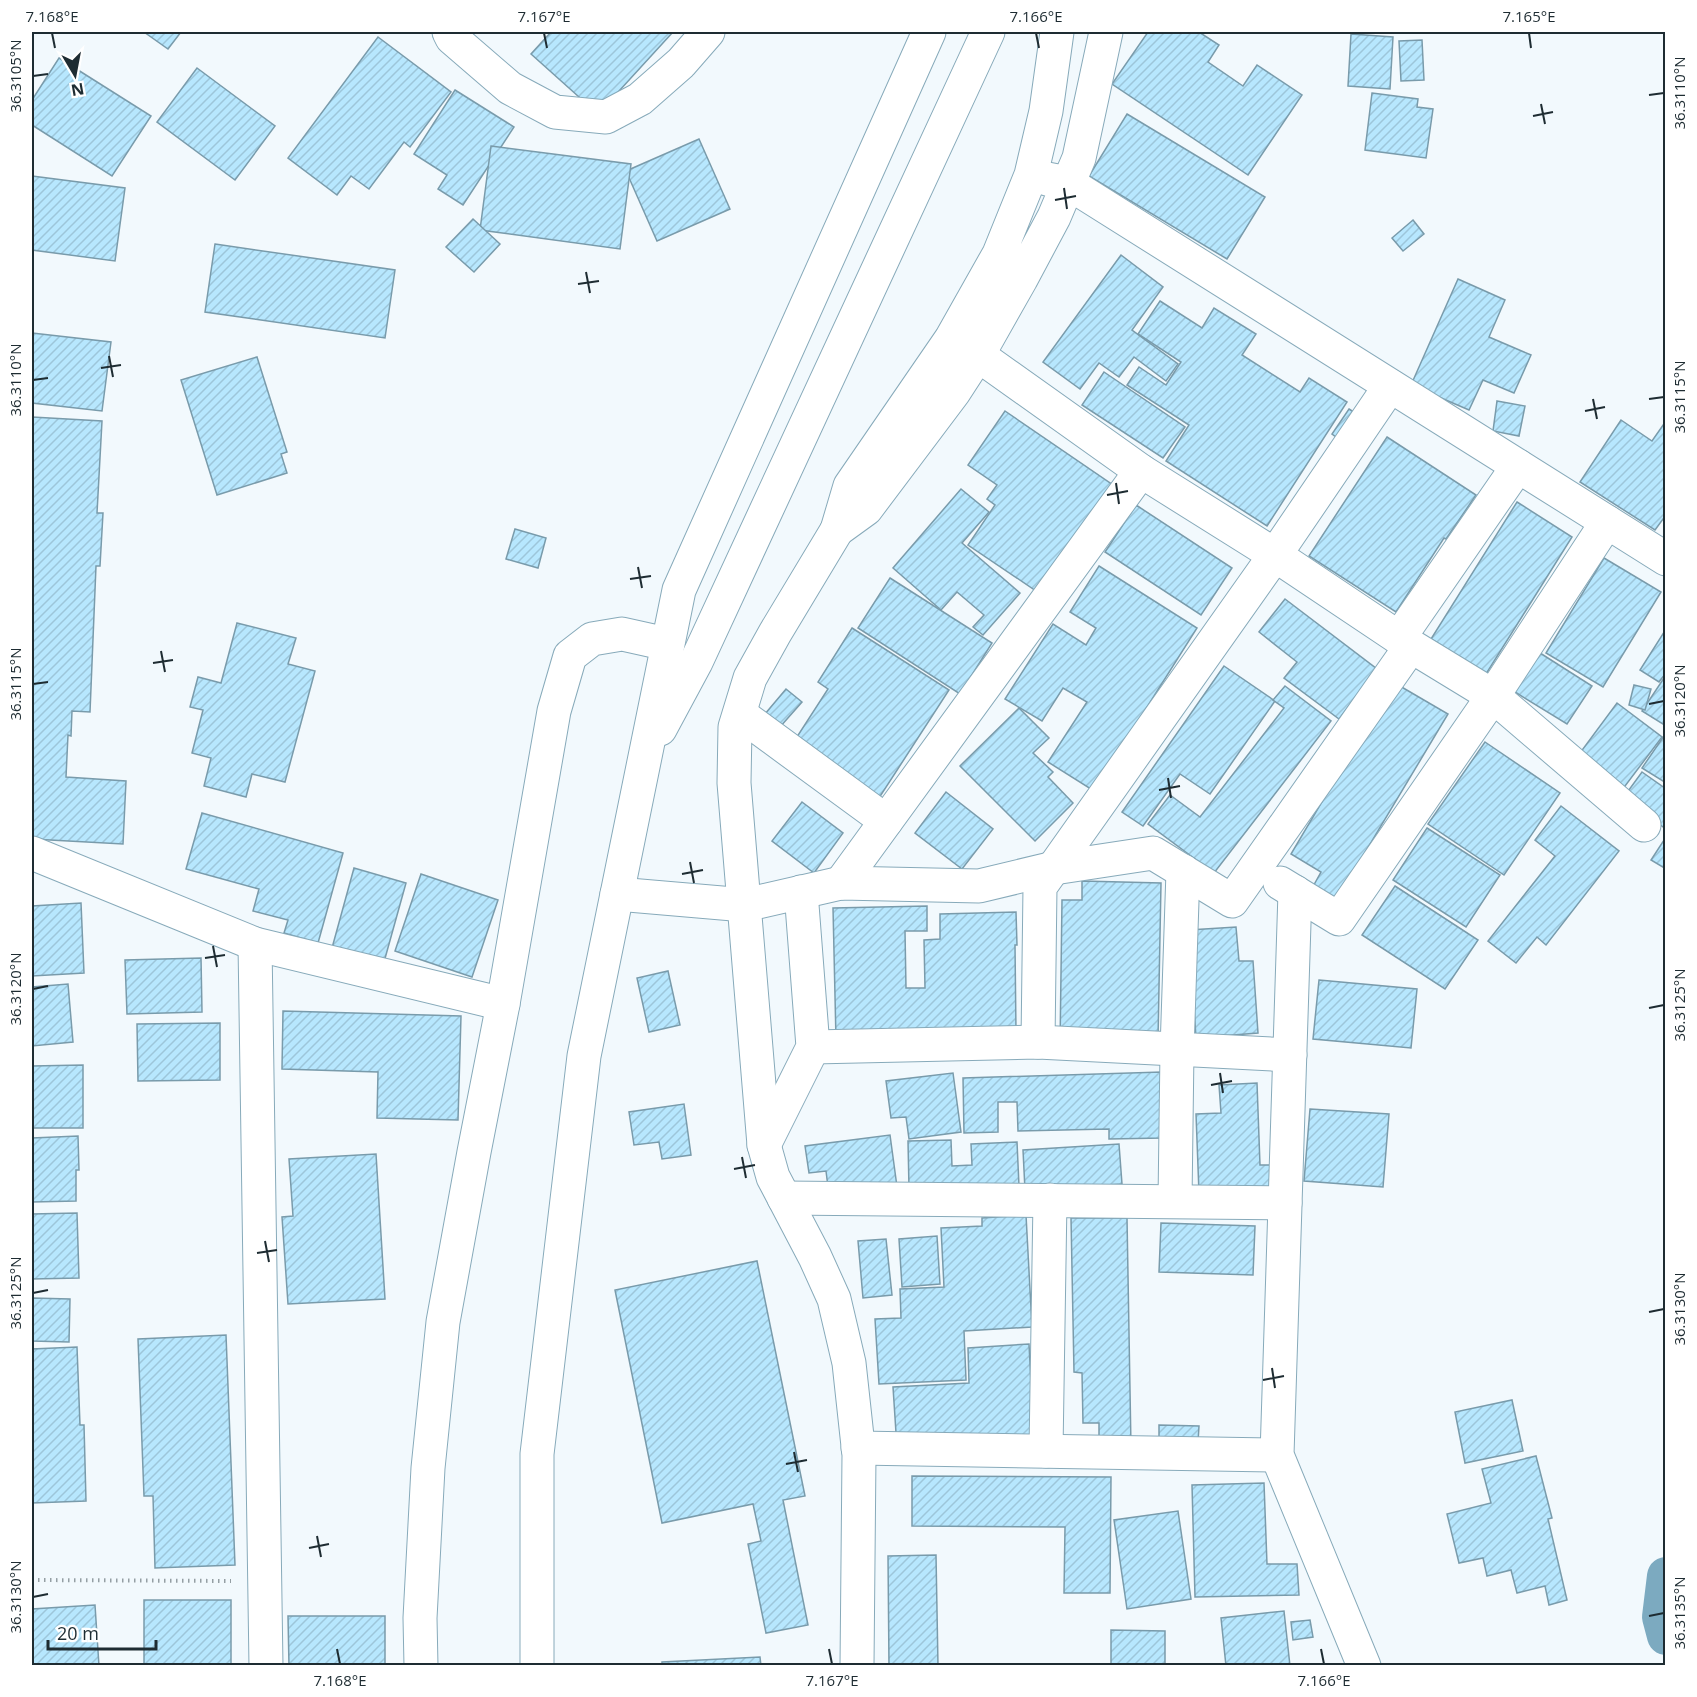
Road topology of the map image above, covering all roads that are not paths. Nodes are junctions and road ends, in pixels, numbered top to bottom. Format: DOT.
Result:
graph roads {
  1 [pos="449,32"];
  2 [pos="708,32"];
  3 [pos="929,32"];
  4 [pos="988,32"];
  5 [pos="1057,32"];
  6 [pos="1106,32"];
  7 [pos="1030,175"];
  8 [pos="1068,183"];
  9 [pos="978,356"];
  10 [pos="1390,386"];
  11 [pos="1518,466"];
  12 [pos="1141,471"];
  13 [pos="1606,522"];
  14 [pos="837,530"];
  15 [pos="1275,555"];
  16 [pos="1665,559"];
  17 [pos="1405,642"];
  18 [pos="667,644"];
  19 [pos="1492,696"];
  20 [pos="740,714"];
  21 [pos="643,762"];
  22 [pos="886,821"];
  23 [pos="1644,825"];
  24 [pos="32,853"];
  25 [pos="1054,868"];
  26 [pos="1255,868"];
  27 [pos="1183,871"];
  28 [pos="841,883"];
  29 [pos="801,892"];
  30 [pos="1295,892"];
  31 [pos="617,894"];
  32 [pos="745,905"];
  33 [pos="255,944"];
  34 [pos="503,1004"];
  35 [pos="1038,1042"];
  36 [pos="813,1047"];
  37 [pos="1177,1050"];
  38 [pos="1290,1054"];
  39 [pos="764,1145"];
  40 [pos="784,1198"];
  41 [pos="1050,1200"];
  42 [pos="1175,1201"];
  43 [pos="1285,1203"];
  44 [pos="858,1448"];
  45 [pos="1046,1451"];
  46 [pos="1277,1455"];
  47 [pos="266,1665"];
  48 [pos="421,1665"];
  49 [pos="537,1665"];
  50 [pos="857,1665"];
  51 [pos="1364,1665"];
  1 -- 2 [label="street"];
  3 -- 18 [label="street"];
  4 -- 21 [label="street"];
  5 -- 7 [label="street"];
  6 -- 8 [label="street"];
  7 -- 8 [label="street"];
  7 -- 14 [label="street"];
  8 -- 9 [label="street"];
  8 -- 10 [label="street"];
  9 -- 12 [label="street"];
  9 -- 14 [label="street"];
  10 -- 11 [label="street"];
  10 -- 15 [label="street"];
  11 -- 13 [label="street"];
  11 -- 17 [label="street"];
  12 -- 15 [label="street"];
  12 -- 22 [label="street"];
  13 -- 16 [label="street"];
  13 -- 19 [label="street"];
  14 -- 20 [label="street"];
  15 -- 17 [label="street"];
  15 -- 25 [label="street"];
  17 -- 19 [label="street"];
  17 -- 26 [label="street"];
  18 -- 21 [label="street"];
  18 -- 34 [label="street"];
  19 -- 23 [label="street"];
  19 -- 30 [label="street"];
  20 -- 22 [label="street"];
  20 -- 32 [label="street"];
  21 -- 31 [label="street"];
  22 -- 28 [label="street"];
  24 -- 33 [label="street"];
  25 -- 27 [label="street"];
  25 -- 28 [label="street"];
  25 -- 35 [label="street"];
  26 -- 27 [label="street"];
  26 -- 30 [label="street"];
  27 -- 37 [label="street"];
  28 -- 29 [label="street"];
  29 -- 32 [label="street"];
  29 -- 36 [label="street"];
  30 -- 38 [label="street"];
  31 -- 32 [label="street"];
  31 -- 49 [label="street"];
  32 -- 39 [label="street"];
  33 -- 34 [label="street"];
  33 -- 47 [label="street"];
  34 -- 48 [label="street"];
  35 -- 36 [label="street"];
  35 -- 37 [label="street"];
  36 -- 39 [label="street"];
  37 -- 38 [label="street"];
  37 -- 42 [label="street"];
  38 -- 43 [label="street"];
  39 -- 40 [label="street"];
  40 -- 41 [label="street"];
  40 -- 44 [label="street"];
  41 -- 42 [label="street"];
  41 -- 45 [label="street"];
  42 -- 43 [label="street"];
  43 -- 46 [label="street"];
  44 -- 45 [label="street"];
  44 -- 50 [label="street"];
  45 -- 46 [label="street"];
  46 -- 51 [label="street"];
}
